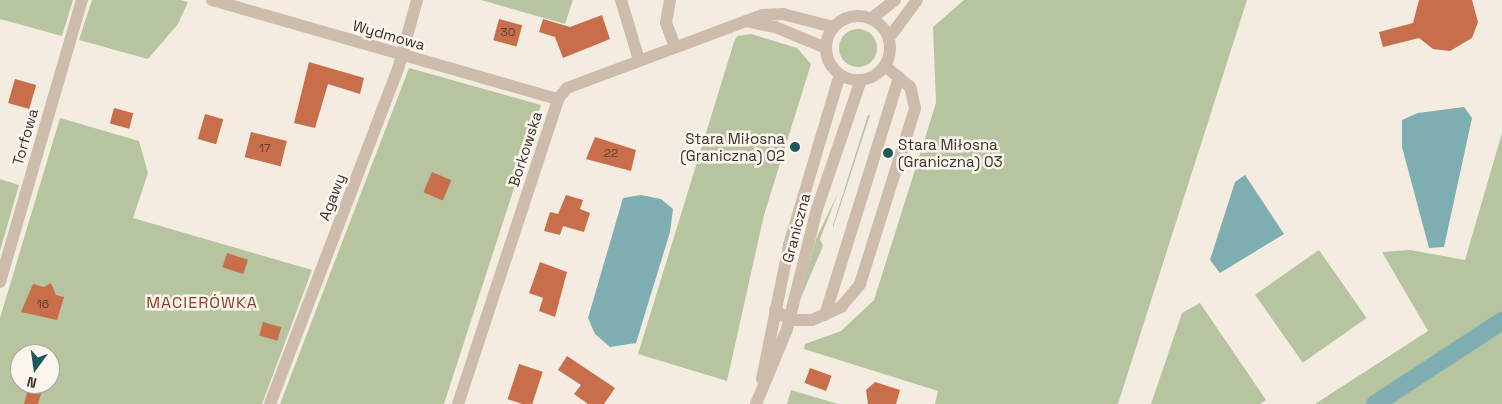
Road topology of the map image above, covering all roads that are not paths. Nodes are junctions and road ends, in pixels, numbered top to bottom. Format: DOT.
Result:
graph roads {
  1 [pos="82,0"];
  2 [pos="212,0"];
  3 [pos="417,0"];
  4 [pos="621,0"];
  5 [pos="670,0"];
  6 [pos="895,0"];
  7 [pos="917,0"];
  8 [pos="872,18"];
  9 [pos="746,21"];
  10 [pos="833,27"];
  11 [pos="889,38"];
  12 [pos="675,47"];
  13 [pos="826,48"];
  14 [pos="401,56"];
  15 [pos="639,60"];
  16 [pos="885,66"];
  17 [pos="840,74"];
  18 [pos="899,77"];
  19 [pos="861,80"];
  20 [pos="558,99"];
  21 [pos="0,282"];
  22 [pos="775,310"];
  23 [pos="825,315"];
  24 [pos="790,320"];
  25 [pos="762,384"];
  26 [pos="270,404"];
  27 [pos="458,404"];
  28 [pos="756,404"];
  1 -- 21 [label="street, Torfowa"];
  2 -- 14 [label="street, Wydmowa"];
  3 -- 14 [label="street, Agawy"];
  4 -- 15 [label="street"];
  5 -- 12 [label="street"];
  6 -- 8 [label="street"];
  7 -- 11 [label="street"];
  8 -- 10 [label="street"];
  8 -- 11 [label="street"];
  9 -- 10 [label="street, Borkowska"];
  9 -- 12 [label="street, Borkowska"];
  9 -- 13 [label="street"];
  10 -- 13 [label="street"];
  11 -- 16 [label="street"];
  12 -- 15 [label="street, Borkowska"];
  13 -- 17 [label="street"];
  14 -- 20 [label="street, Wydmowa"];
  14 -- 26 [label="street, Agawy"];
  15 -- 20 [label="street, Borkowska"];
  16 -- 18 [label="street"];
  16 -- 19 [label="street"];
  17 -- 19 [label="street"];
  17 -- 22 [label="street, Graniczna"];
  18 -- 23 [label="street"];
  18 -- 23 [label="street"];
  19 -- 24 [label="street, Graniczna"];
  20 -- 27 [label="street, Borkowska"];
  22 -- 24 [label="street"];
  22 -- 25 [label="street, Graniczna"];
  23 -- 24 [label="street"];
  24 -- 25 [label="street, Graniczna"];
  25 -- 28 [label="street, Graniczna"];
}
